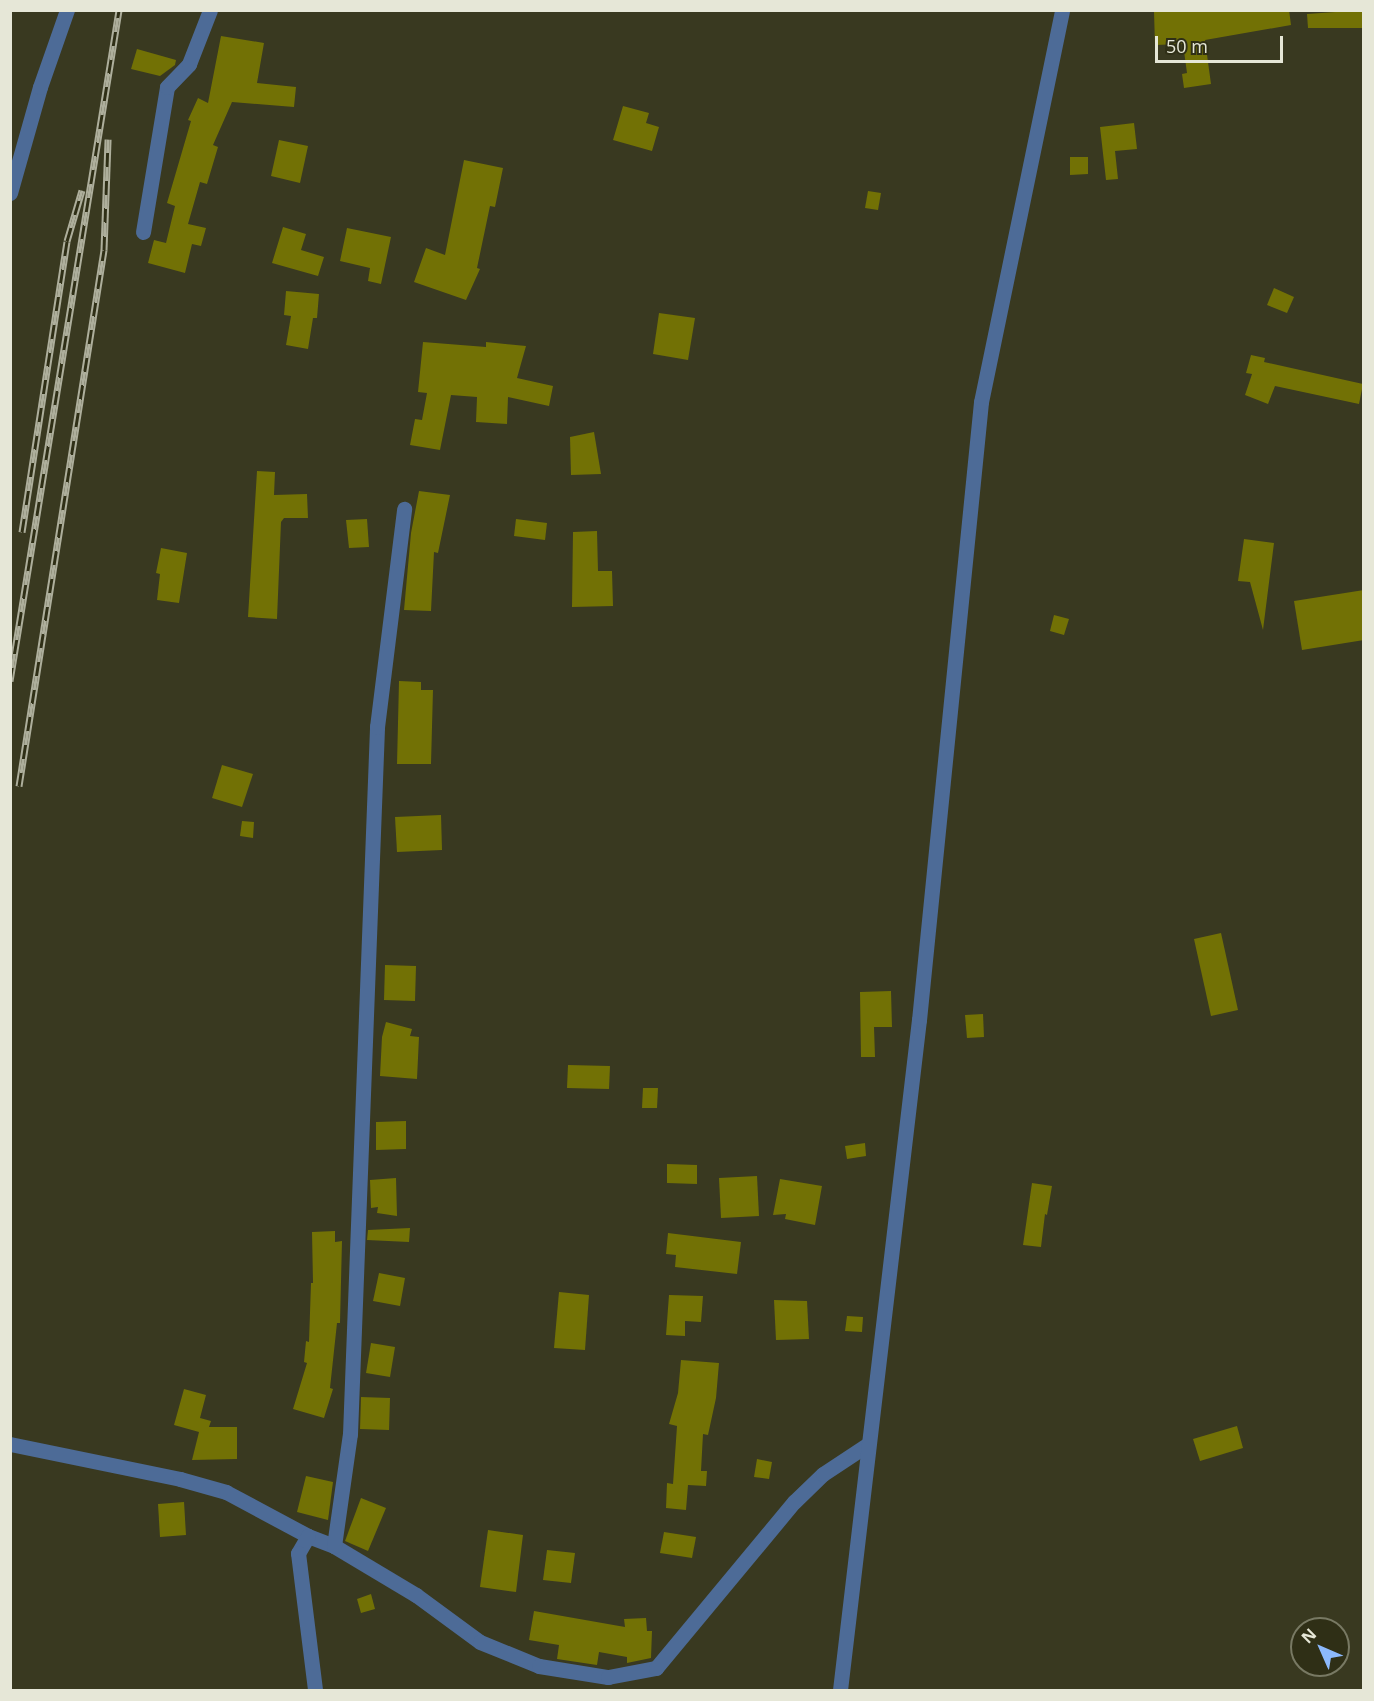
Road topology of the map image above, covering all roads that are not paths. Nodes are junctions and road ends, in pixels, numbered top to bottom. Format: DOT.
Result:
graph roads {
  1 [pos="67,10"];
  2 [pos="210,10"];
  3 [pos="1062,10"];
  4 [pos="10,193"];
  5 [pos="143,232"];
  6 [pos="404,509"];
  7 [pos="10,1444"];
  8 [pos="867,1445"];
  9 [pos="308,1536"];
  10 [pos="334,1546"];
  11 [pos="315,1690"];
  12 [pos="840,1690"];
  1 -- 4 [label="street"];
  2 -- 5 [label="street"];
  3 -- 8 [label="street"];
  6 -- 10 [label="street"];
  7 -- 9 [label="street"];
  8 -- 10 [label="street"];
  8 -- 12 [label="street"];
  9 -- 10 [label="street"];
  9 -- 11 [label="street"];
}
